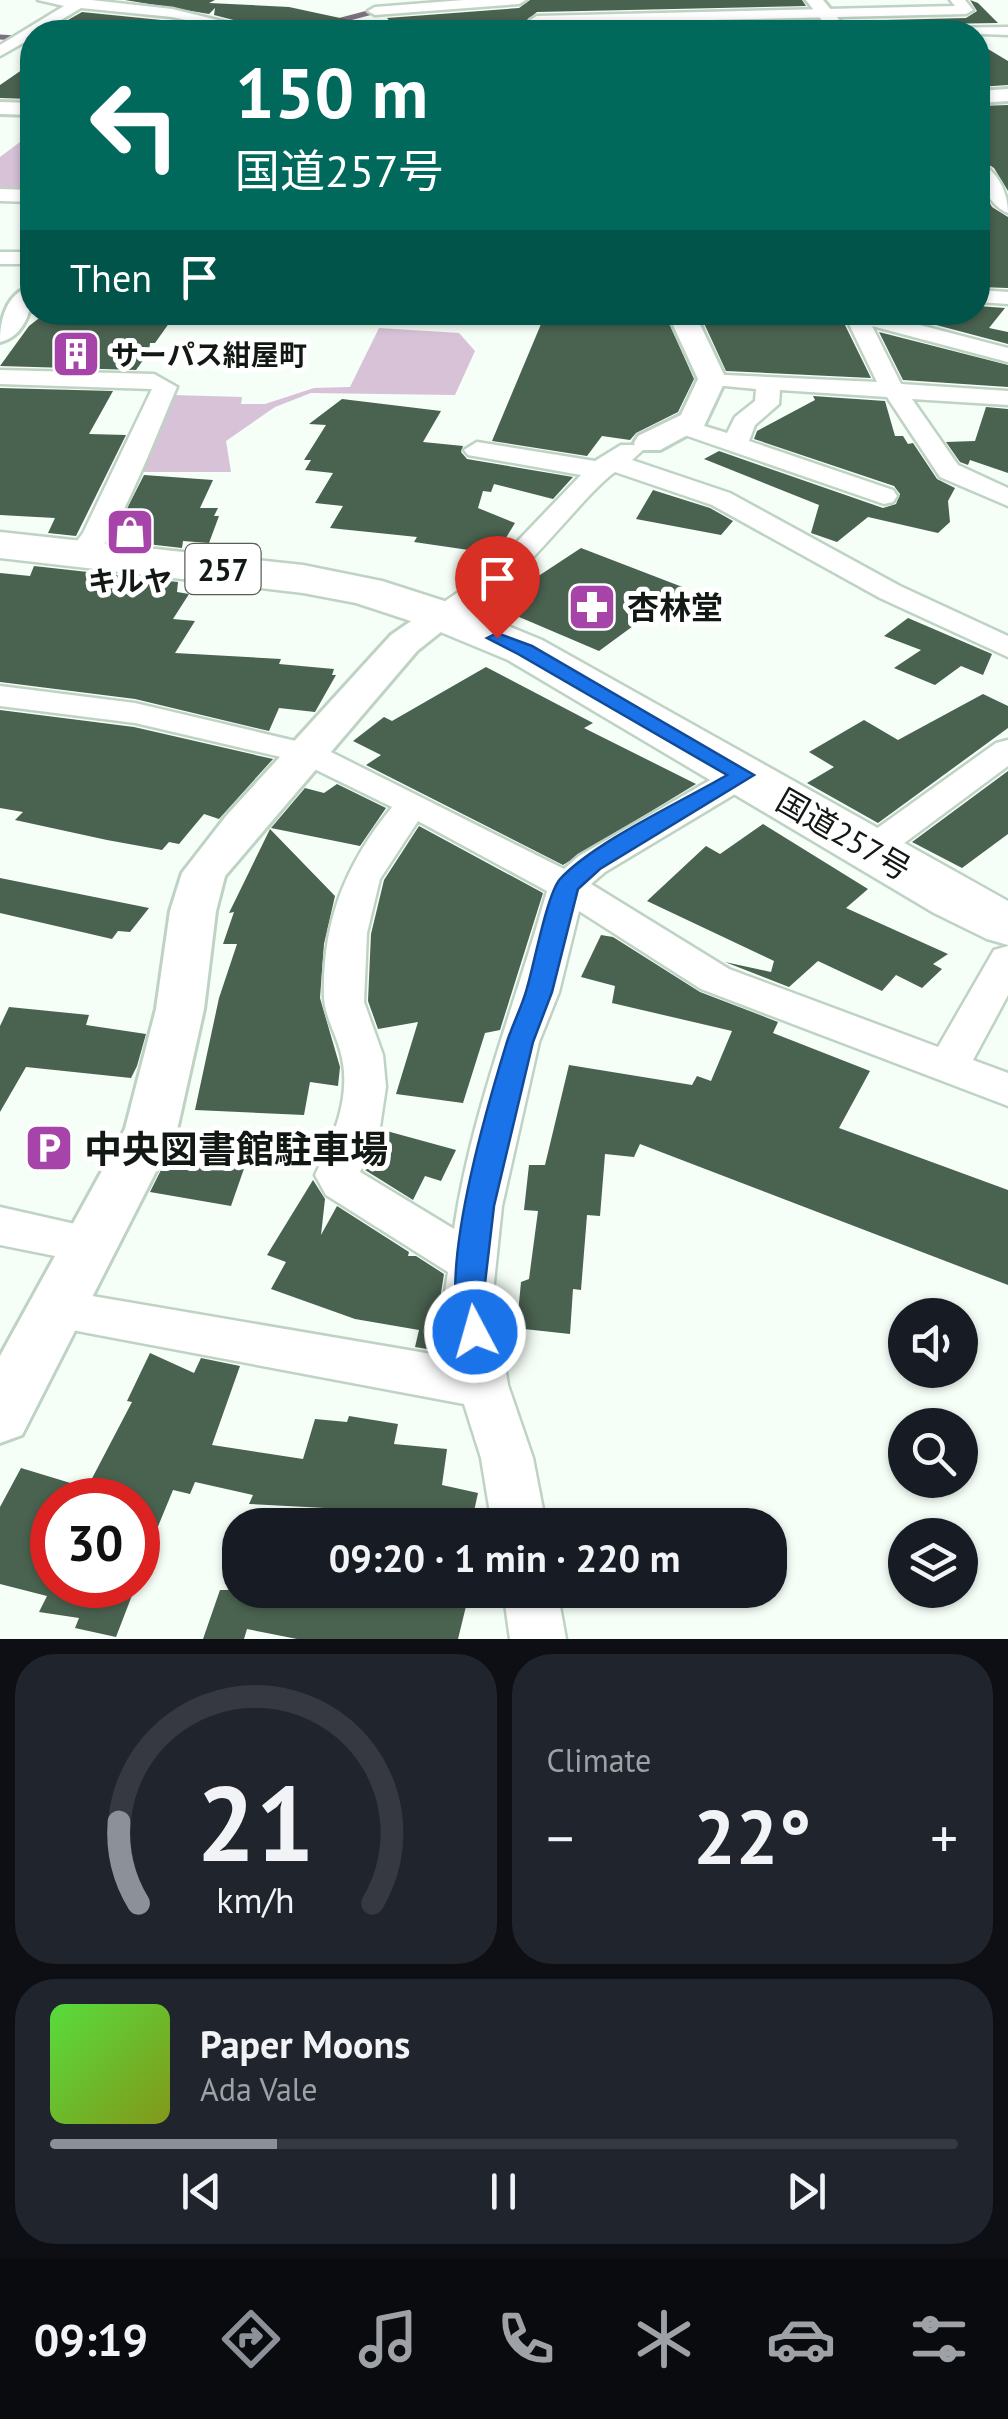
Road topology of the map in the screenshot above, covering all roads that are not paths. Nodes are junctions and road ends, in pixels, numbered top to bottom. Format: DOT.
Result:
graph roads {
  1 [pos="45,0"];
  2 [pos="518,0"];
  3 [pos="81,2"];
  4 [pos="370,6"];
  5 [pos="819,6"];
  6 [pos="967,6"];
  7 [pos="51,20"];
  8 [pos="207,20"];
  9 [pos="535,20"];
  10 [pos="624,20"];
  11 [pos="1000,186"];
  12 [pos="18,195"];
  13 [pos="1008,207"];
  14 [pos="0,219"];
  15 [pos="20,310"];
  16 [pos="686,325"];
  17 [pos="857,325"];
  18 [pos="895,325"];
  19 [pos="0,334"];
  20 [pos="1008,355"];
  21 [pos="0,377"];
  22 [pos="712,379"];
  23 [pos="768,382"];
  24 [pos="894,388"];
  25 [pos="1008,398"];
  26 [pos="685,427"];
  27 [pos="736,442"];
  28 [pos="650,443"];
  29 [pos="477,450"];
  30 [pos="605,466"];
  31 [pos="884,496"];
  32 [pos="1008,498"];
  33 [pos="0,545"];
  34 [pos="82,554"];
  35 [pos="442,616"];
  36 [pos="1008,648"];
  37 [pos="0,696"];
  38 [pos="1008,750"];
  39 [pos="309,754"];
  40 [pos="743,775"];
  41 [pos="412,804"];
  42 [pos="870,850"];
  43 [pos="567,886"];
  44 [pos="1008,924"];
  45 [pos="1008,959"];
  46 [pos="947,1070"];
  47 [pos="1008,1090"];
  48 [pos="0,1226"];
  49 [pos="90,1244"];
  50 [pos="473,1264"];
  51 [pos="57,1310"];
  52 [pos="484,1384"];
  53 [pos="0,1415"];
  54 [pos="515,1508"];
  55 [pos="533,1608"];
  56 [pos="538,1639"];
  1 -- 3 [label="street"];
  2 -- 4 [label="street"];
  2 -- 9 [label="street"];
  3 -- 7 [label="street"];
  3 -- 8 [label="street"];
  5 -- 6 [label="street"];
  5 -- 10 [label="street"];
  11 -- 13 [label="street"];
  12 -- 14 [label="street"];
  15 -- 19 [label="street"];
  16 -- 22 [label="street"];
  17 -- 24 [label="street"];
  18 -- 20 [label="street"];
  21 -- 34 [label="street"];
  22 -- 23 [label="street"];
  22 -- 26 [label="street"];
  23 -- 24 [label="street"];
  23 -- 27 [label="street"];
  24 -- 25 [label="street"];
  24 -- 32 [label="street"];
  26 -- 27 [label="street"];
  26 -- 28 [label="street"];
  27 -- 31 [label="street"];
  28 -- 30 [label="street"];
  29 -- 30 [label="street"];
  30 -- 35 [label="street"];
  30 -- 36 [label="street"];
  33 -- 34 [label="highway, 国道257号 / 257"];
  34 -- 35 [label="highway, 国道257号 / 257"];
  35 -- 39 [label="street"];
  35 -- 40 [label="highway, 国道257号 / 257"];
  37 -- 39 [label="street"];
  38 -- 42 [label="street"];
  39 -- 41 [label="street"];
  39 -- 49 [label="street"];
  40 -- 42 [label="highway, 国道257号 / 257"];
  40 -- 43 [label="street"];
  41 -- 43 [label="street"];
  41 -- 50 [label="street"];
  42 -- 44 [label="highway, 国道257号 / 257"];
  43 -- 46 [label="street"];
  43 -- 50 [label="street"];
  45 -- 46 [label="street"];
  46 -- 47 [label="street"];
  48 -- 49 [label="street"];
  49 -- 51 [label="street"];
  50 -- 52 [label="street"];
  51 -- 52 [label="street"];
  51 -- 53 [label="street"];
  52 -- 54 [label="street"];
  55 -- 56 [label="street"];
}
